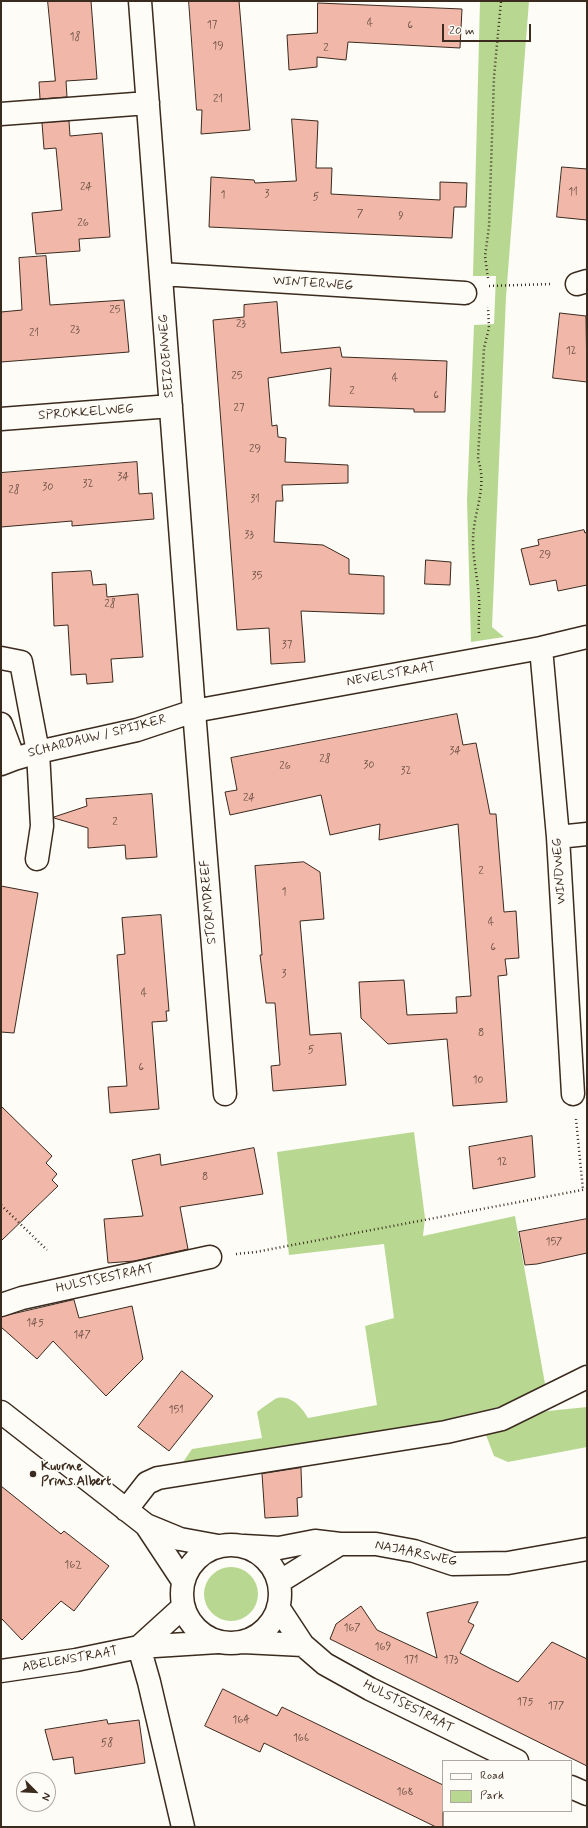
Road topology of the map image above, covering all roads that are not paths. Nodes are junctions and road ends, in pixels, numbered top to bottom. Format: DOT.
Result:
graph roads {
  1 [pos="140,1"];
  2 [pos="148,103"];
  3 [pos="1,114"];
  4 [pos="161,274"];
  5 [pos="465,293"];
  6 [pos="171,406"];
  7 [pos="1,419"];
  8 [pos="587,637"];
  9 [pos="541,648"];
  10 [pos="1,658"];
  11 [pos="194,711"];
  12 [pos="1,724"];
  13 [pos="38,752"];
  14 [pos="7,761"];
  15 [pos="587,834"];
  16 [pos="558,836"];
  17 [pos="38,859"];
  18 [pos="225,1094"];
  19 [pos="573,1094"];
  20 [pos="210,1257"];
  21 [pos="1,1305"];
  22 [pos="587,1377"];
  23 [pos="1,1412"];
  24 [pos="126,1510"];
  25 [pos="146,1526"];
  26 [pos="340,1544"];
  27 [pos="218,1546"];
  28 [pos="244,1546"];
  29 [pos="587,1549"];
  30 [pos="183,1581"];
  31 [pos="279,1582"];
  32 [pos="183,1607"];
  33 [pos="278,1607"];
  34 [pos="218,1642"];
  35 [pos="243,1642"];
  36 [pos="303,1645"];
  37 [pos="138,1647"];
  38 [pos="1,1671"];
  39 [pos="515,1760"];
  40 [pos="572,1787"];
  41 [pos="587,1794"];
  42 [pos="182,1827"];
  1 -- 2 [label="street, SEIZOENWEG"];
  2 -- 3 [label="street"];
  2 -- 4 [label="street, SEIZOENWEG"];
  4 -- 5 [label="street, WINTERWEG"];
  4 -- 6 [label="street, SEIZOENWEG"];
  6 -- 7 [label="street, SPROKKELWEG"];
  6 -- 11 [label="street, SEIZOENWEG"];
  8 -- 9 [label="street, NEVELSTRAAT"];
  9 -- 11 [label="street, NEVELSTRAAT"];
  9 -- 16 [label="street, WINDWEG"];
  10 -- 13 [label="street"];
  11 -- 13 [label="street, SCHARDAUW / SPIJKER"];
  11 -- 18 [label="street, STORMDREEF"];
  12 -- 14 [label="street"];
  13 -- 14 [label="street, SCHARDAUW / SPIJKER"];
  13 -- 17 [label="street"];
  15 -- 16 [label="street"];
  16 -- 19 [label="street, WINDWEG"];
  20 -- 21 [label="street, HULSTSESTRAAT"];
  22 -- 24 [label="street"];
  23 -- 24 [label="street"];
  24 -- 25 [label="street"];
  25 -- 27 [label="street"];
  25 -- 30 [label="street"];
  26 -- 28 [label="street, NAJAARSWEG"];
  26 -- 29 [label="street, NAJAARSWEG"];
  26 -- 31 [label="street"];
  27 -- 28 [label="street"];
  27 -- 30 [label="street"];
  28 -- 31 [label="street"];
  30 -- 32 [label="street"];
  31 -- 33 [label="street"];
  32 -- 34 [label="street"];
  32 -- 37 [label="street, ABELENSTRAAT"];
  33 -- 35 [label="street"];
  33 -- 36 [label="street, HULSTSESTRAAT"];
  34 -- 35 [label="street"];
  34 -- 37 [label="street, ABELENSTRAAT"];
  35 -- 36 [label="street"];
  36 -- 39 [label="street, HULSTSESTRAAT"];
  37 -- 38 [label="street, ABELENSTRAAT"];
  37 -- 42 [label="street"];
  40 -- 41 [label="street"];
}
